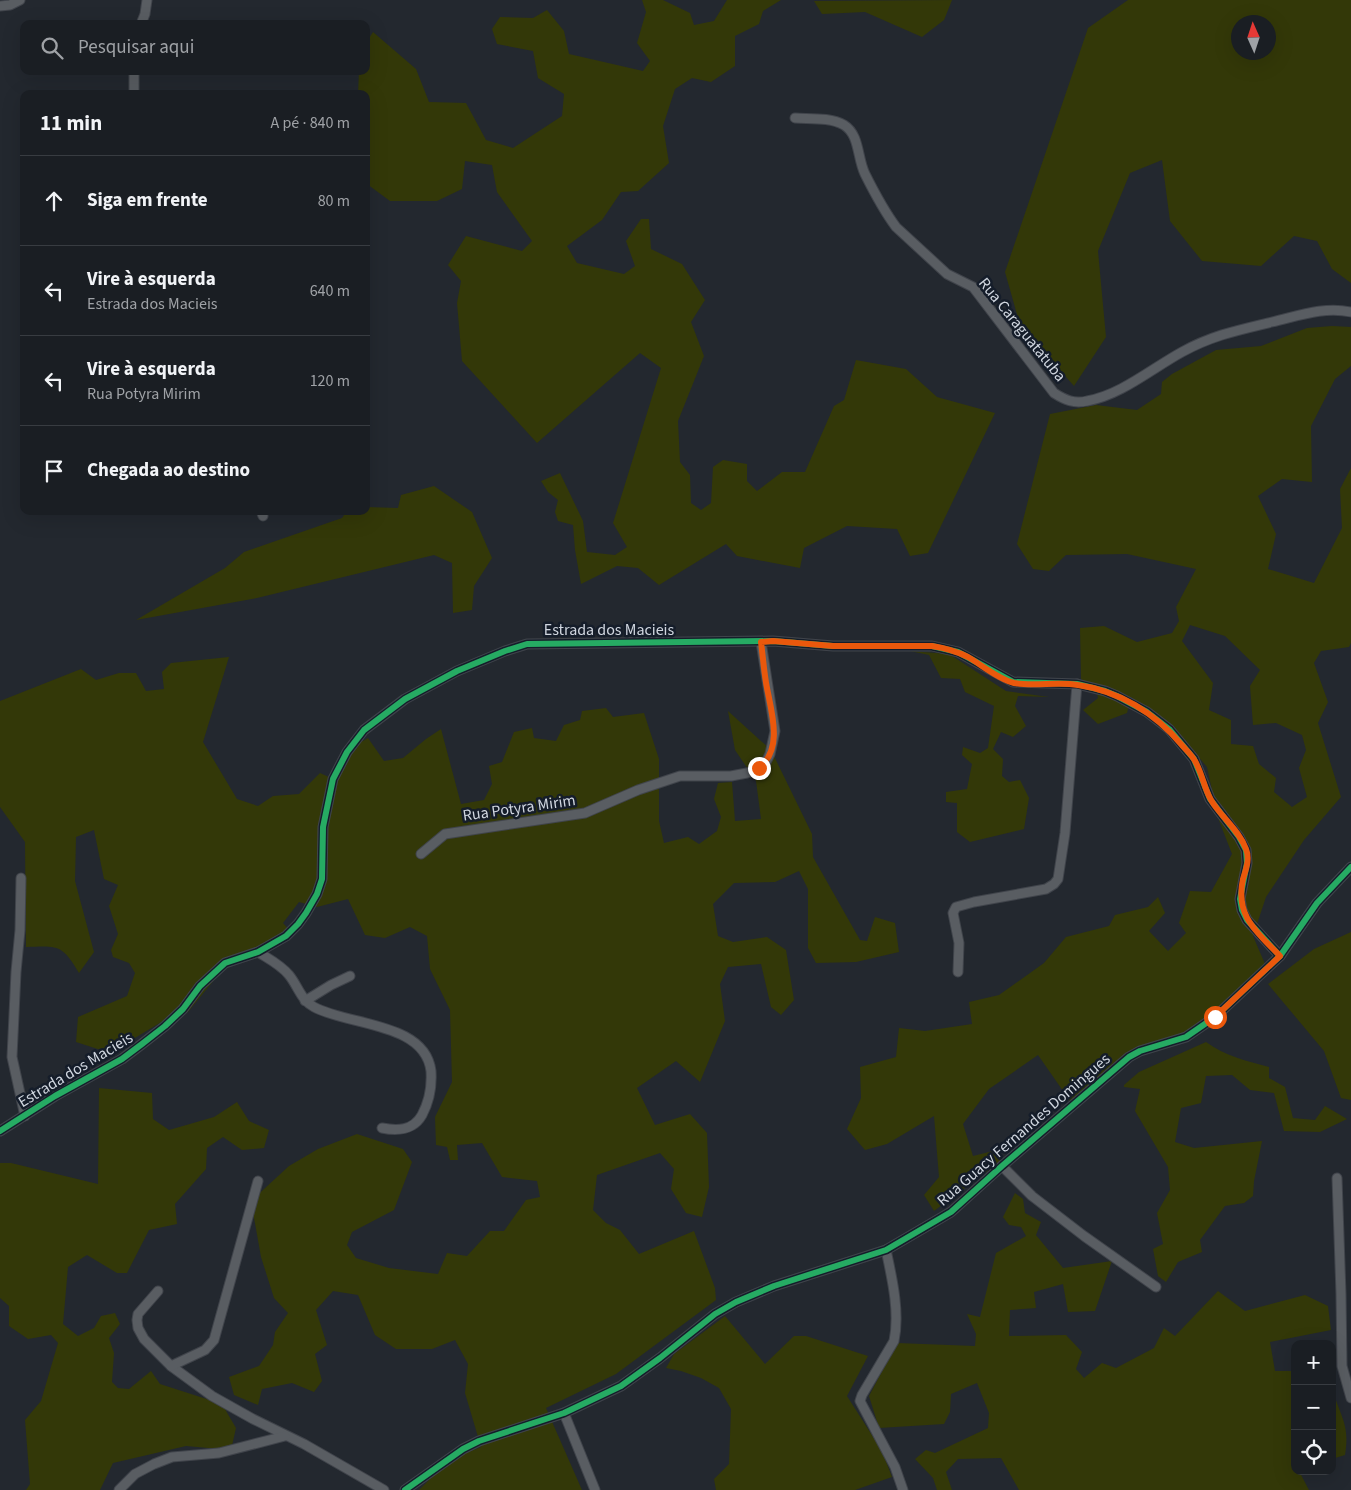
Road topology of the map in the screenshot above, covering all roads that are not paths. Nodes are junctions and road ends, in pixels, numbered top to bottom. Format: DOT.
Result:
graph roads {
  1 [pos="20,0"];
  2 [pos="147,0"];
  3 [pos="0,6"];
  4 [pos="143,20"];
  5 [pos="134,75"];
  6 [pos="134,90"];
  7 [pos="795,118"];
  8 [pos="1351,312"];
  9 [pos="761,642"];
  10 [pos="1077,684"];
  11 [pos="420,854"];
  12 [pos="1351,867"];
  13 [pos="21,878"];
  14 [pos="258,952"];
  15 [pos="1280,956"];
  16 [pos="958,972"];
  17 [pos="350,976"];
  18 [pos="306,1001"];
  19 [pos="25,1116"];
  20 [pos="382,1128"];
  21 [pos="0,1131"];
  22 [pos="1002,1166"];
  23 [pos="1337,1178"];
  24 [pos="258,1181"];
  25 [pos="886,1250"];
  26 [pos="1156,1286"];
  27 [pos="158,1290"];
  28 [pos="171,1366"];
  29 [pos="1351,1398"];
  30 [pos="564,1413"];
  31 [pos="285,1436"];
  32 [pos="119,1490"];
  33 [pos="384,1490"];
  34 [pos="405,1490"];
  35 [pos="595,1490"];
  36 [pos="903,1490"];
  1 -- 3 [label="street"];
  2 -- 4 [label="street"];
  5 -- 6 [label="street"];
  7 -- 8 [label="street, Rua Caraguatatuba"];
  9 -- 10 [label="street, Estrada dos Macieis"];
  9 -- 11 [label="street, Rua Potyra Mirim"];
  9 -- 14 [label="street, Estrada dos Macieis"];
  10 -- 15 [label="street, Estrada dos Macieis"];
  10 -- 16 [label="street"];
  12 -- 15 [label="street, Rua Guacy Fernandes Domingues"];
  13 -- 19 [label="street"];
  14 -- 18 [label="street"];
  14 -- 19 [label="street, Estrada dos Macieis"];
  15 -- 22 [label="street, Rua Guacy Fernandes Domingues"];
  17 -- 18 [label="street"];
  18 -- 20 [label="street"];
  19 -- 21 [label="street, Estrada dos Macieis"];
  22 -- 25 [label="street, Rua Guacy Fernandes Domingues"];
  22 -- 26 [label="street"];
  23 -- 29 [label="street"];
  24 -- 28 [label="street"];
  25 -- 30 [label="street, Rua Guacy Fernandes Domingues"];
  25 -- 36 [label="street"];
  27 -- 28 [label="street"];
  28 -- 31 [label="street"];
  30 -- 34 [label="street, Rua Guacy Fernandes Domingues"];
  30 -- 35 [label="street"];
  31 -- 32 [label="street"];
  31 -- 33 [label="street"];
}
